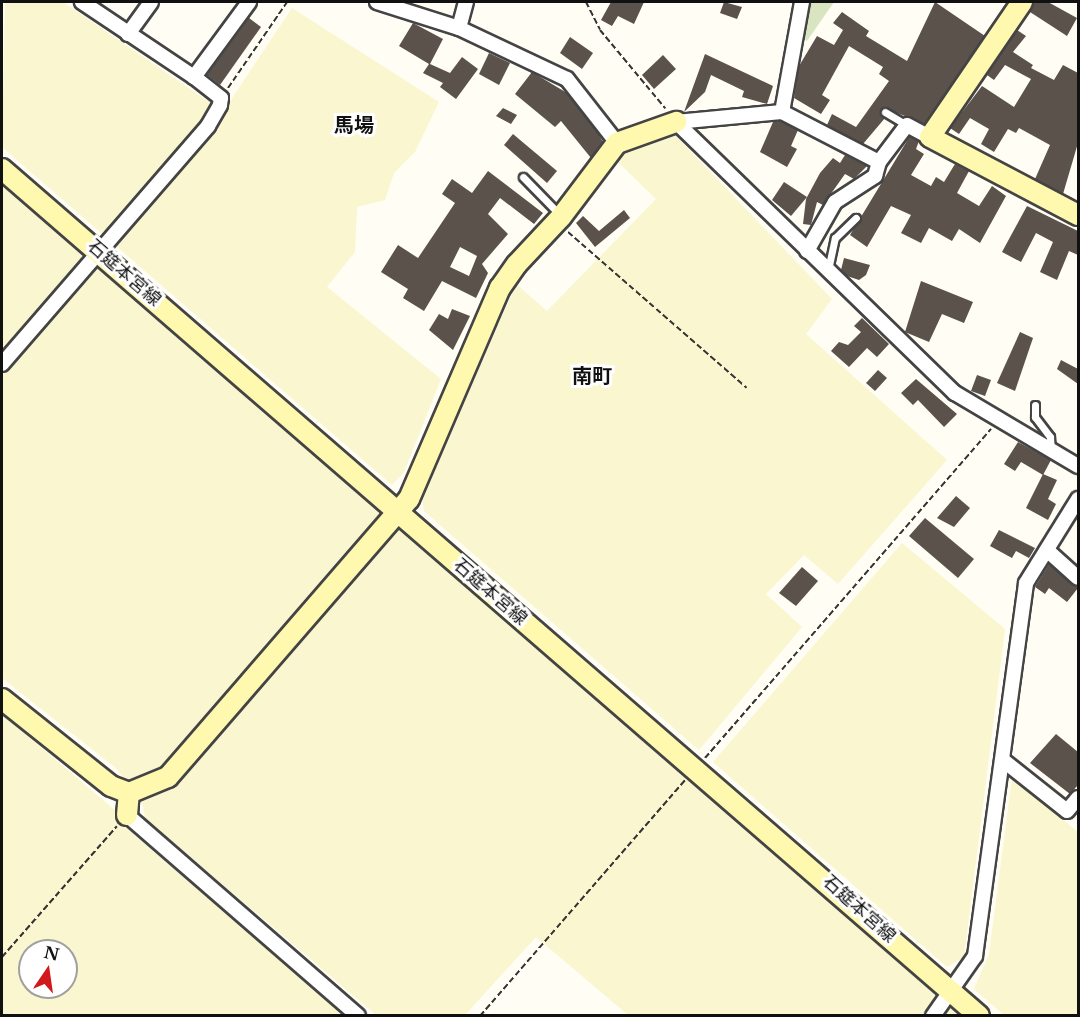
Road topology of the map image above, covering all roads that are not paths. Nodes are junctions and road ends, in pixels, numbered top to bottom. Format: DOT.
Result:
graph roads {
  1 [pos="82,2"];
  2 [pos="151,2"];
  3 [pos="249,2"];
  4 [pos="377,2"];
  5 [pos="466,2"];
  6 [pos="802,2"];
  7 [pos="1022,2"];
  8 [pos="459,28"];
  9 [pos="129,34"];
  10 [pos="194,77"];
  11 [pos="782,112"];
  12 [pos="885,112"];
  13 [pos="676,122"];
  14 [pos="907,125"];
  15 [pos="930,137"];
  16 [pos="617,143"];
  17 [pos="879,162"];
  18 [pos="2,169"];
  19 [pos="523,177"];
  20 [pos="1078,215"];
  21 [pos="856,218"];
  22 [pos="559,220"];
  23 [pos="99,251"];
  24 [pos="807,251"];
  25 [pos="828,272"];
  26 [pos="2,364"];
  27 [pos="1035,405"];
  28 [pos="1051,450"];
  29 [pos="1078,466"];
  30 [pos="1078,499"];
  31 [pos="399,512"];
  32 [pos="1048,551"];
  33 [pos="1078,578"];
  34 [pos="2,699"];
  35 [pos="1004,761"];
  36 [pos="129,793"];
  37 [pos="1078,798"];
  38 [pos="127,815"];
  39 [pos="953,993"];
  40 [pos="358,1016"];
  41 [pos="933,1016"];
  42 [pos="979,1016"];
  1 -- 9 [label="street"];
  2 -- 9 [label="street"];
  3 -- 10 [label="street"];
  4 -- 8 [label="street"];
  5 -- 8 [label="street"];
  6 -- 11 [label="street"];
  7 -- 15 [label="main road"];
  8 -- 16 [label="street"];
  9 -- 10 [label="street"];
  10 -- 23 [label="street"];
  11 -- 13 [label="street"];
  11 -- 17 [label="street"];
  12 -- 14 [label="lane"];
  13 -- 16 [label="main road"];
  13 -- 24 [label="street"];
  14 -- 15 [label="street"];
  14 -- 17 [label="street"];
  15 -- 20 [label="main road"];
  16 -- 22 [label="main road"];
  17 -- 24 [label="street"];
  18 -- 23 [label="main road, 石筵本宮線"];
  19 -- 22 [label="lane"];
  21 -- 25 [label="lane"];
  22 -- 31 [label="main road"];
  23 -- 26 [label="street"];
  23 -- 31 [label="main road, 石筵本宮線"];
  24 -- 25 [label="street"];
  25 -- 28 [label="street"];
  27 -- 28 [label="lane"];
  28 -- 29 [label="street"];
  30 -- 32 [label="street"];
  31 -- 36 [label="main road"];
  31 -- 39 [label="main road, 石筵本宮線"];
  32 -- 33 [label="street"];
  32 -- 35 [label="street"];
  34 -- 36 [label="main road"];
  35 -- 37 [label="street"];
  35 -- 39 [label="street"];
  36 -- 38 [label="main road"];
  38 -- 40 [label="street"];
  39 -- 41 [label="street"];
  39 -- 42 [label="main road, 石筵本宮線"];
}
